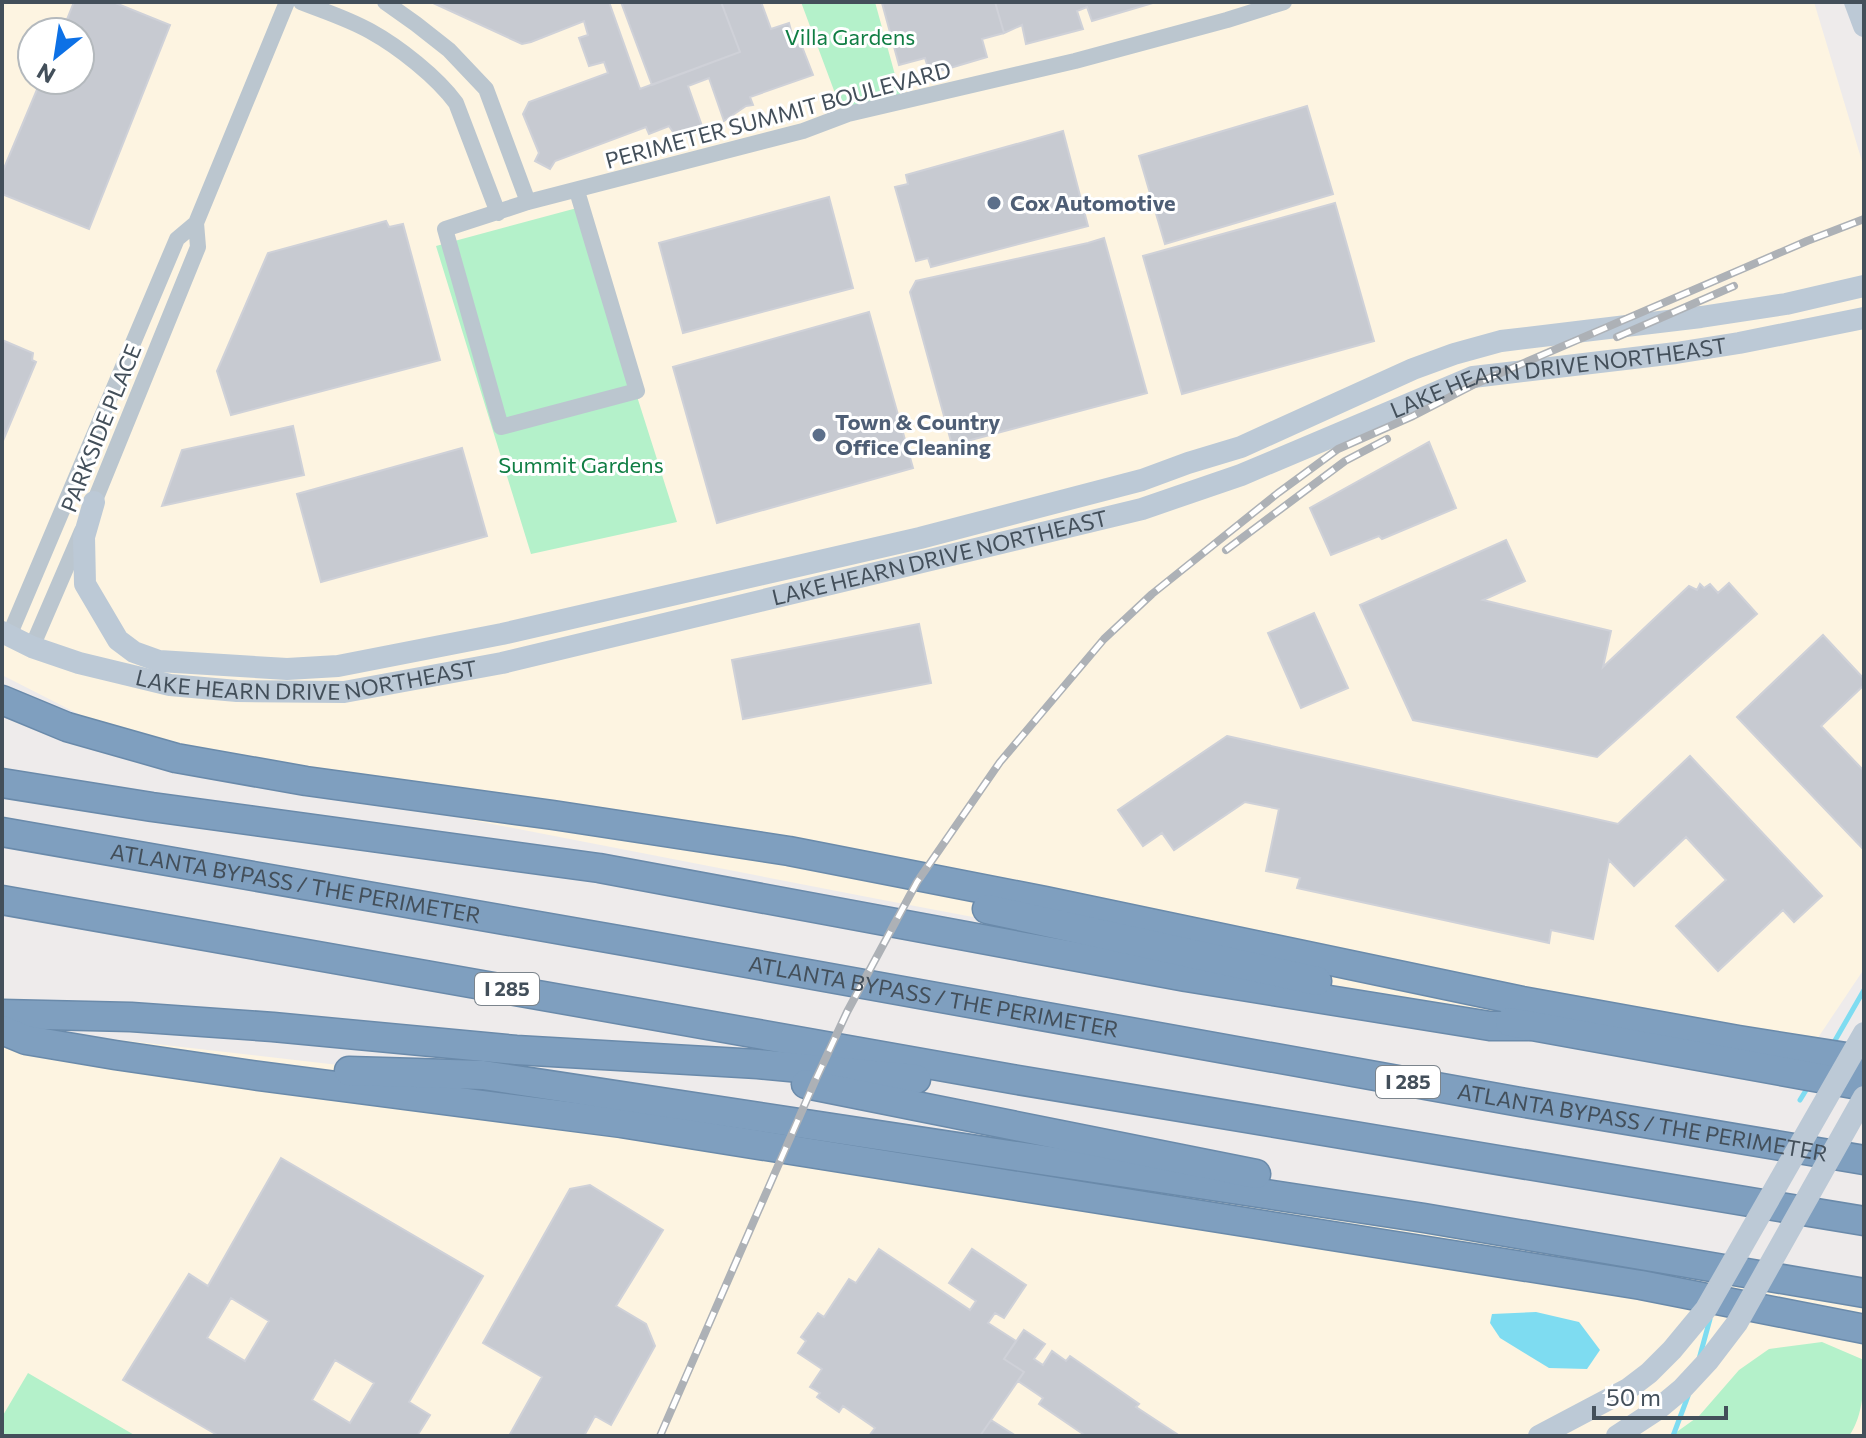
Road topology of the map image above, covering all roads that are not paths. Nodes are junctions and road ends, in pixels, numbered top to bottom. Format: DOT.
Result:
graph roads {
  1 [pos="287,2"];
  2 [pos="301,2"];
  3 [pos="385,2"];
  4 [pos="1284,2"];
  5 [pos="1855,2"];
  6 [pos="1864,26"];
  7 [pos="577,191"];
  8 [pos="528,202"];
  9 [pos="498,213"];
  10 [pos="196,223"];
  11 [pos="1864,286"];
  12 [pos="1864,318"];
  13 [pos="114,386"];
  14 [pos="139,393"];
  15 [pos="94,502"];
  16 [pos="5,634"];
  17 [pos="32,647"];
  18 [pos="2,700"];
  19 [pos="2,783"];
  20 [pos="553,815"];
  21 [pos="2,832"];
  22 [pos="2,900"];
  23 [pos="2,1014"];
  24 [pos="1528,1026"];
  25 [pos="2,1030"];
  26 [pos="1864,1033"];
  27 [pos="680,1058"];
  28 [pos="1864,1060"];
  29 [pos="252,1075"];
  30 [pos="1012,1079"];
  31 [pos="1864,1086"];
  32 [pos="1864,1097"];
  33 [pos="1864,1160"];
  34 [pos="1424,1218"];
  35 [pos="1864,1221"];
  36 [pos="1864,1293"];
  37 [pos="1864,1329"];
  38 [pos="1539,1436"];
  39 [pos="1617,1436"];
  1 -- 10 [label="street, PARKSIDE PLACE"];
  2 -- 9 [label="street"];
  3 -- 8 [label="street"];
  4 -- 7 [label="street, PERIMETER SUMMIT BOULEVARD"];
  5 -- 6 [label="street"];
  7 -- 8 [label="street, PERIMETER SUMMIT BOULEVARD"];
  7 -- 9 [label="street, PERIMETER SUMMIT BOULEVARD"];
  8 -- 9 [label="street, PERIMETER SUMMIT BOULEVARD"];
  10 -- 13 [label="street, PARKSIDE PLACE"];
  10 -- 14 [label="street, PARKSIDE PLACE"];
  11 -- 15 [label="street, LAKE HEARN DRIVE NORTHEAST"];
  12 -- 17 [label="street, LAKE HEARN DRIVE NORTHEAST"];
  13 -- 14 [label="street"];
  13 -- 16 [label="street, PARKSIDE PLACE"];
  14 -- 15 [label="street, PARKSIDE PLACE"];
  15 -- 17 [label="street, PARKSIDE PLACE"];
  16 -- 17 [label="street, LAKE HEARN DRIVE NORTHEAST"];
  18 -- 20 [label="highway"];
  19 -- 24 [label="highway"];
  20 -- 24 [label="highway"];
  20 -- 28 [label="highway"];
  21 -- 33 [label="highway, ATLANTA BYPASS / THE PERIMETER / I 285"];
  22 -- 30 [label="highway, I 285"];
  23 -- 27 [label="highway"];
  24 -- 31 [label="highway"];
  25 -- 29 [label="highway"];
  26 -- 38 [label="street, bridge"];
  27 -- 30 [label="highway"];
  27 -- 34 [label="highway"];
  29 -- 34 [label="highway"];
  29 -- 37 [label="highway"];
  30 -- 35 [label="highway, I 285"];
  32 -- 39 [label="street, bridge"];
  34 -- 36 [label="highway"];
}
